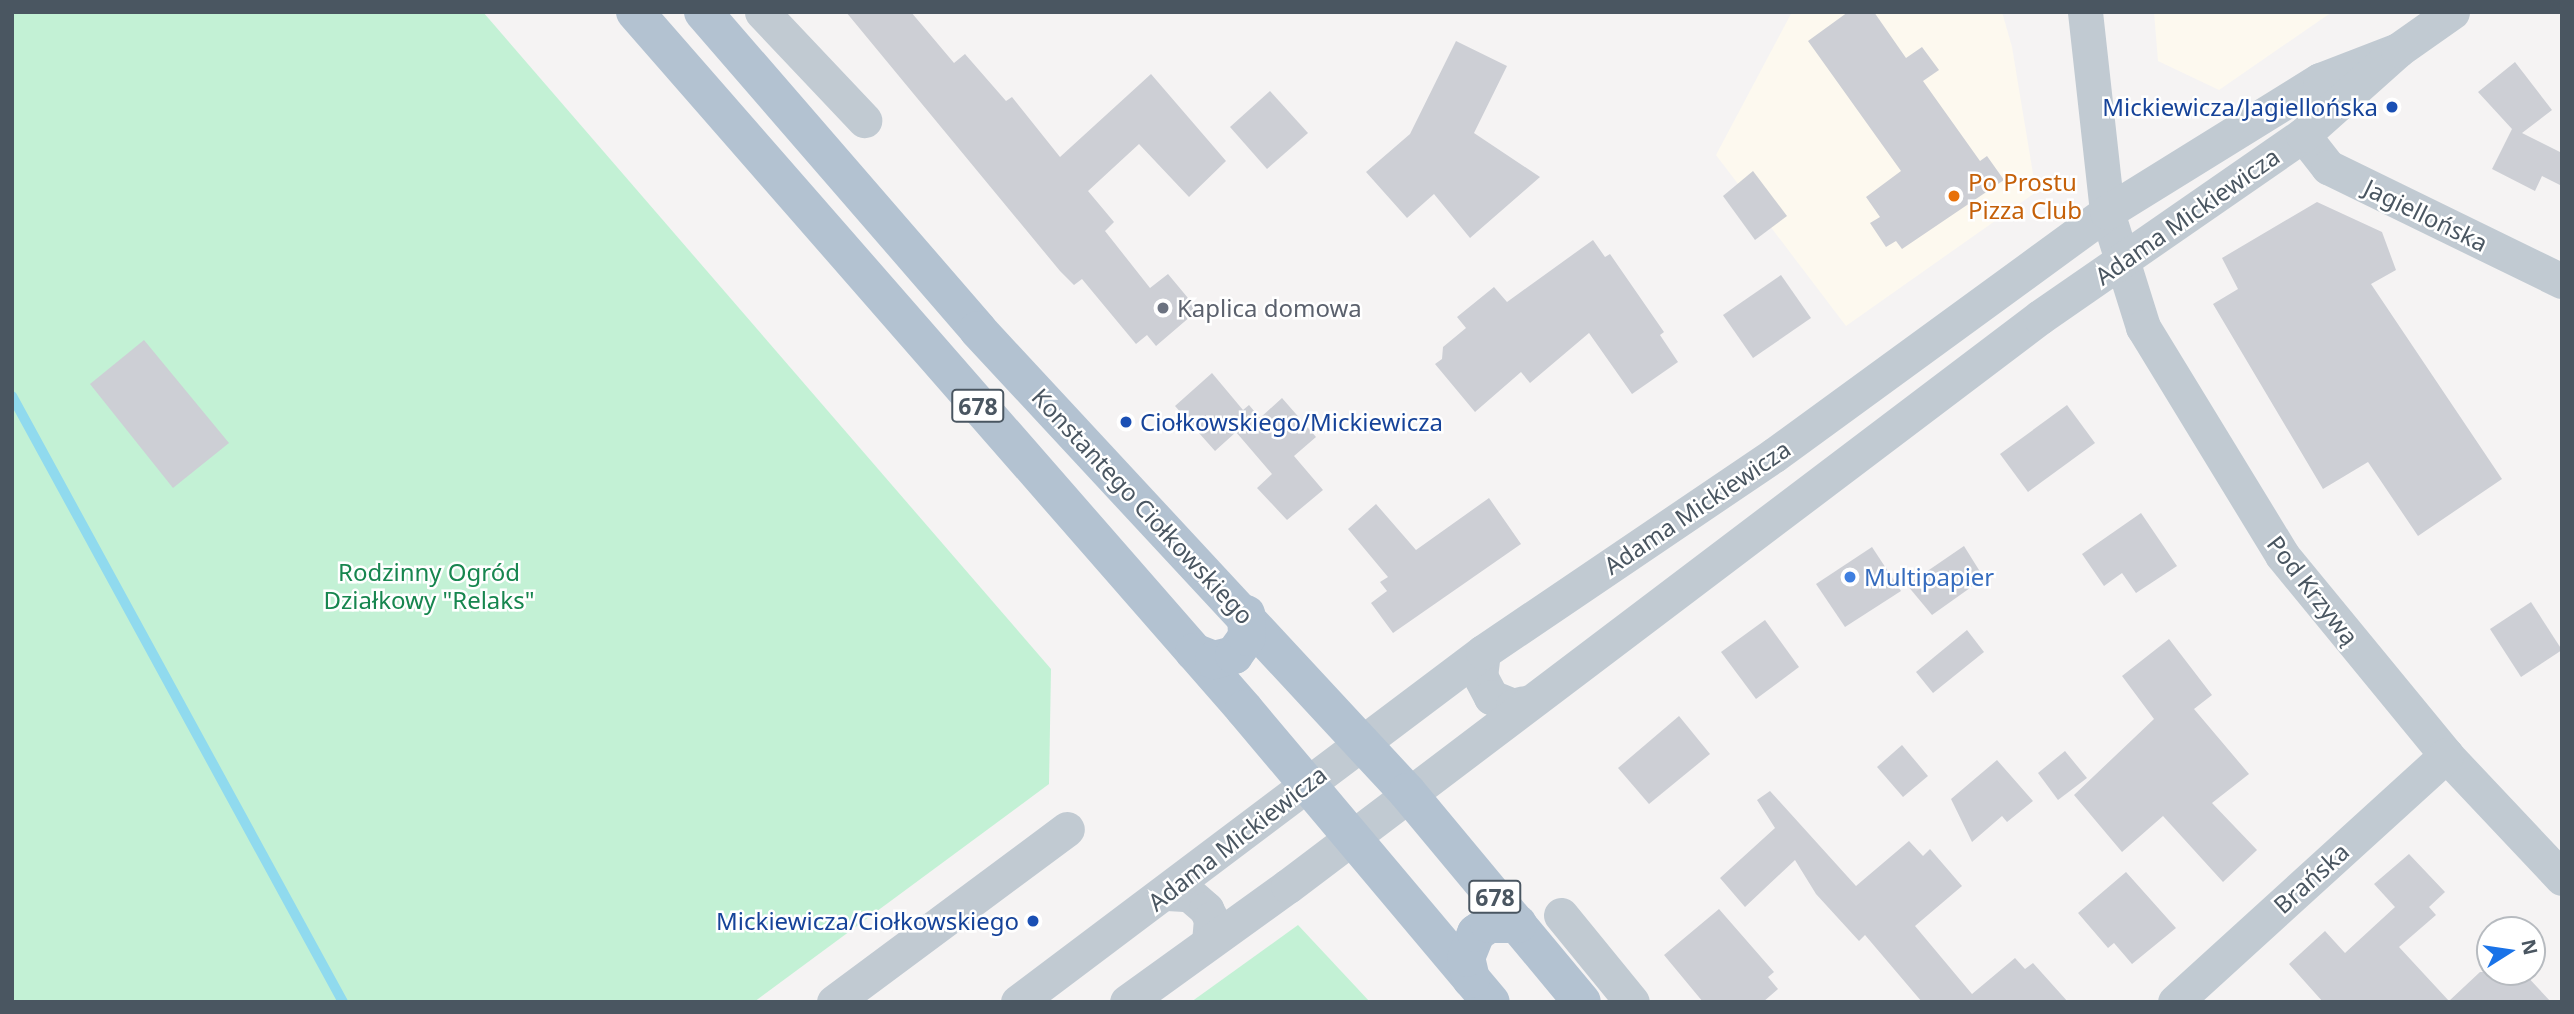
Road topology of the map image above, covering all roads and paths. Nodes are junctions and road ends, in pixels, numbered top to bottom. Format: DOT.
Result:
graph roads {
  1 [pos="635,12"];
  2 [pos="703,12"];
  3 [pos="762,12"];
  4 [pos="2085,12"];
  5 [pos="2452,12"];
  6 [pos="2398,50"];
  7 [pos="864,120"];
  8 [pos="2303,135"];
  9 [pos="2107,212"];
  10 [pos="2120,264"];
  11 [pos="2562,281"];
  12 [pos="1925,345"];
  13 [pos="1954,383"];
  14 [pos="1245,614"];
  15 [pos="1194,652"];
  16 [pos="1483,652"];
  17 [pos="1524,703"];
  18 [pos="1361,741"];
  19 [pos="2446,755"];
  20 [pos="1309,784"];
  21 [pos="1407,792"];
  22 [pos="1067,829"];
  23 [pos="1352,837"];
  24 [pos="2562,878"];
  25 [pos="1167,893"];
  26 [pos="1561,915"];
  27 [pos="1518,924"];
  28 [pos="1209,942"];
  29 [pos="1602,965"];
  30 [pos="1481,990"];
  31 [pos="1578,997"];
  32 [pos="834,1002"];
  33 [pos="1018,1002"];
  34 [pos="1127,1002"];
  35 [pos="1632,1002"];
  36 [pos="2175,1002"];
  1 -- 15 [label="main road, 678"];
  2 -- 14 [label="main road, Konstantego Ciołkowskiego / 678"];
  3 -- 7 [label="street"];
  4 -- 9 [label="street, Pod Krzywą"];
  5 -- 6 [label="street, Adama Mickiewicza"];
  6 -- 8 [label="street, Adama Mickiewicza"];
  6 -- 9 [label="street, Adama Mickiewicza"];
  8 -- 10 [label="street, Adama Mickiewicza"];
  8 -- 11 [label="street, Jagiellońska"];
  9 -- 10 [label="street, Pod Krzywą"];
  9 -- 12 [label="street, Adama Mickiewicza"];
  10 -- 13 [label="street, Adama Mickiewicza"];
  10 -- 19 [label="street, Pod Krzywą"];
  12 -- 13 [label="street"];
  12 -- 16 [label="street, Adama Mickiewicza"];
  13 -- 17 [label="street, Adama Mickiewicza"];
  14 -- 15 [label="main road"];
  14 -- 18 [label="main road, Konstantego Ciołkowskiego / 678"];
  15 -- 20 [label="main road, 678"];
  16 -- 17 [label="street"];
  16 -- 18 [label="street, Adama Mickiewicza"];
  17 -- 21 [label="street, Adama Mickiewicza"];
  18 -- 20 [label="street, Adama Mickiewicza"];
  18 -- 21 [label="main road, Konstantego Ciołkowskiego / 678"];
  19 -- 24 [label="street, Pod Krzywą"];
  19 -- 36 [label="street, Brańska"];
  20 -- 23 [label="main road, 678"];
  20 -- 25 [label="street, Adama Mickiewicza"];
  21 -- 23 [label="street, Adama Mickiewicza"];
  21 -- 27 [label="main road, Konstantego Ciołkowskiego / 678"];
  22 -- 32 [label="street"];
  23 -- 28 [label="street, Adama Mickiewicza"];
  23 -- 30 [label="main road, 678"];
  25 -- 28 [label="street"];
  25 -- 33 [label="street, Adama Mickiewicza"];
  26 -- 29 [label="street"];
  27 -- 30 [label="main road"];
  27 -- 31 [label="main road, Konstantego Ciołkowskiego / 678"];
  28 -- 34 [label="street, Adama Mickiewicza"];
  29 -- 31 [label="street"];
  29 -- 35 [label="street"];
}
